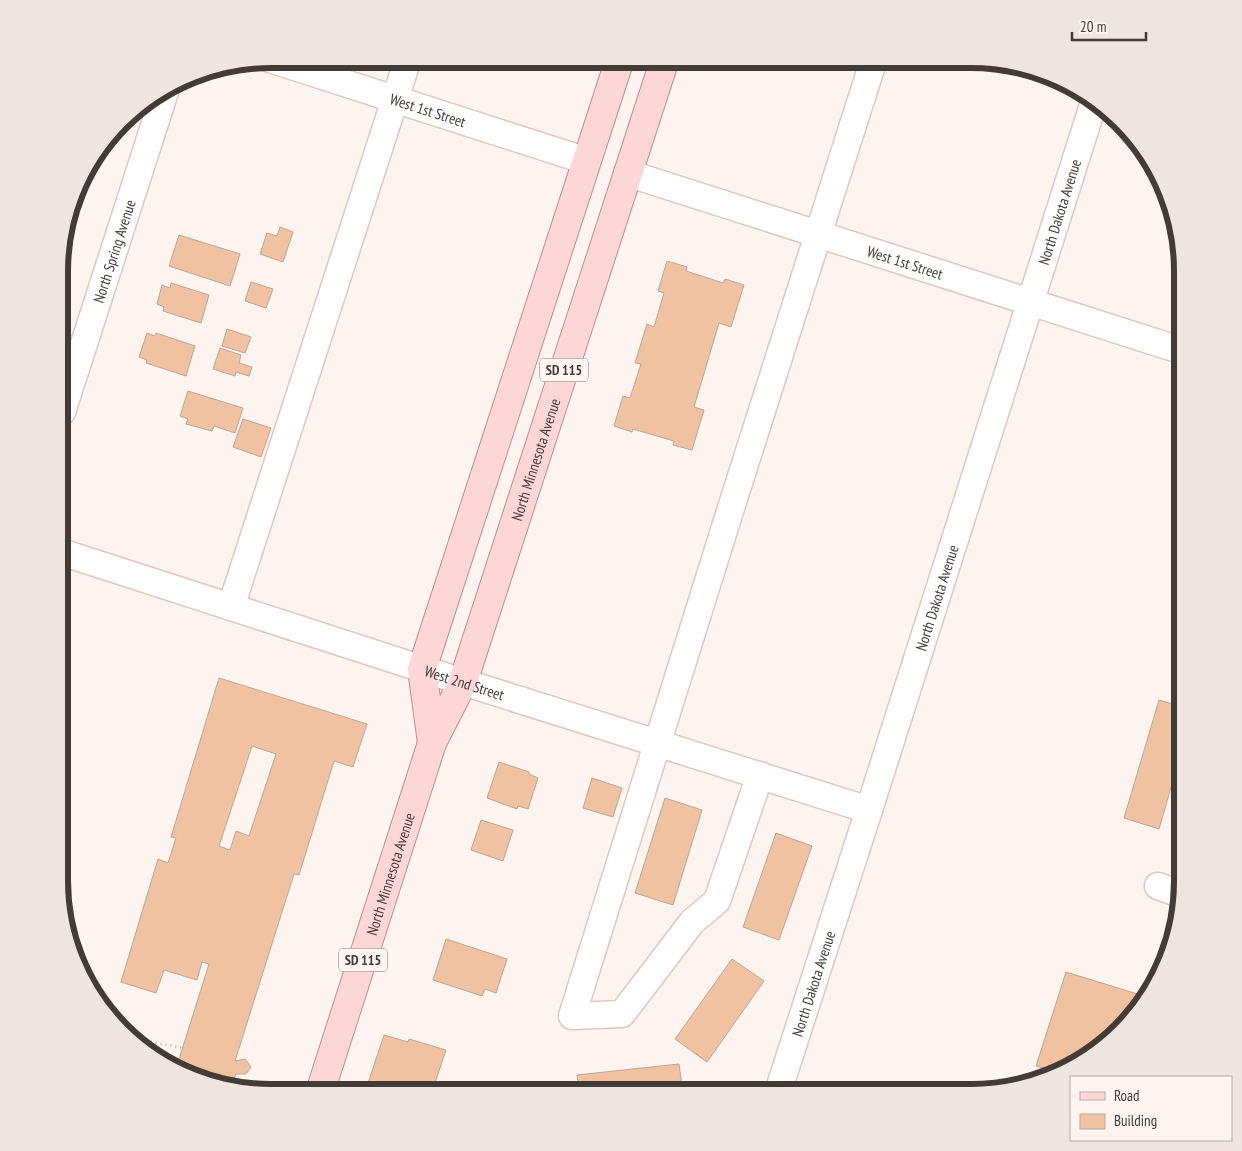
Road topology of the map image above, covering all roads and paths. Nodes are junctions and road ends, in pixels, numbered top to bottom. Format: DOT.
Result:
graph roads {
  1 [pos="298,68"];
  2 [pos="405,68"];
  3 [pos="617,68"];
  4 [pos="662,68"];
  5 [pos="871,68"];
  6 [pos="163,99"];
  7 [pos="395,99"];
  8 [pos="1092,107"];
  9 [pos="587,161"];
  10 [pos="627,174"];
  11 [pos="817,235"];
  12 [pos="1030,302"];
  13 [pos="1174,348"];
  14 [pos="68,393"];
  15 [pos="68,554"];
  16 [pos="231,607"];
  17 [pos="422,669"];
  18 [pos="463,682"];
  19 [pos="432,743"];
  20 [pos="657,743"];
  21 [pos="760,776"];
  22 [pos="870,810"];
  23 [pos="146,1041"];
  24 [pos="183,1048"];
  25 [pos="323,1084"];
  26 [pos="781,1084"];
  1 -- 7 [label="street, West 1st Street"];
  2 -- 7 [label="street"];
  3 -- 9 [label="main road, North Minnesota Avenue / SD 115"];
  4 -- 10 [label="main road, North Minnesota Avenue / SD 115"];
  5 -- 11 [label="street"];
  6 -- 14 [label="street, North Spring Avenue"];
  7 -- 9 [label="street, West 1st Street"];
  7 -- 16 [label="street"];
  8 -- 12 [label="street, North Dakota Avenue"];
  9 -- 17 [label="main road, North Minnesota Avenue / SD 115"];
  10 -- 11 [label="street, West 1st Street"];
  10 -- 18 [label="main road, North Minnesota Avenue / SD 115"];
  11 -- 12 [label="street, West 1st Street"];
  11 -- 20 [label="street"];
  12 -- 13 [label="street, West 1st Street"];
  12 -- 22 [label="street, North Dakota Avenue"];
  15 -- 16 [label="street, West 2nd Street"];
  16 -- 17 [label="street, West 2nd Street"];
  17 -- 18 [label="street, West 2nd Street"];
  17 -- 19 [label="main road, North Minnesota Avenue / SD 115"];
  18 -- 19 [label="main road, North Minnesota Avenue / SD 115"];
  18 -- 20 [label="street, West 2nd Street"];
  19 -- 25 [label="main road, North Minnesota Avenue / SD 115"];
  20 -- 21 [label="street, West 2nd Street"];
  20 -- 21 [label="street"];
  21 -- 22 [label="street, West 2nd Street"];
  22 -- 26 [label="street, North Dakota Avenue"];
  23 -- 24 [label="path"];
}
